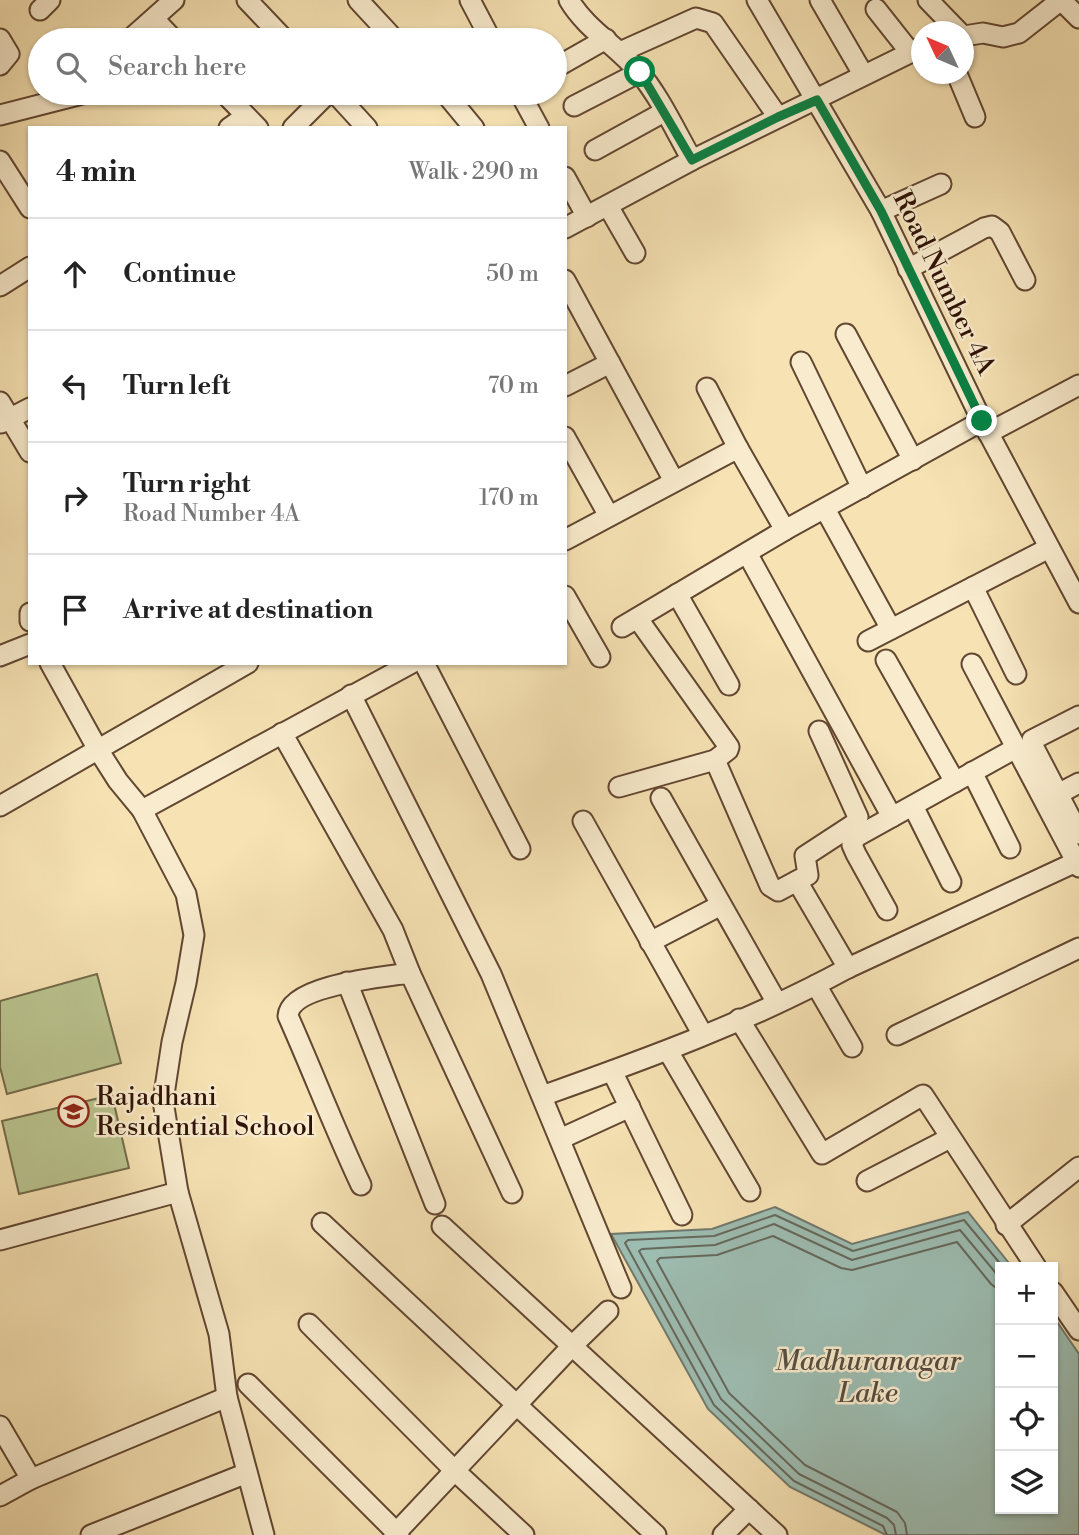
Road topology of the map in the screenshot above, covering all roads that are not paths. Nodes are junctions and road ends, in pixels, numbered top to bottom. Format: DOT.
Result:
graph roads {
  1 [pos="174,0"];
  2 [pos="247,0"];
  3 [pos="358,0"];
  4 [pos="470,0"];
  5 [pos="569,0"];
  6 [pos="757,0"];
  7 [pos="820,0"];
  8 [pos="928,0"];
  9 [pos="1061,0"];
  10 [pos="876,9"];
  11 [pos="154,19"];
  12 [pos="1079,19"];
  13 [pos="948,21"];
  14 [pos="143,28"];
  15 [pos="163,28"];
  16 [pos="274,28"];
  17 [pos="380,28"];
  18 [pos="485,28"];
  19 [pos="974,34"];
  20 [pos="0,39"];
  21 [pos="911,45"];
  22 [pos="613,46"];
  23 [pos="911,52"];
  24 [pos="567,63"];
  25 [pos="0,65"];
  26 [pos="640,72"];
  27 [pos="863,74"];
  28 [pos="961,84"];
  29 [pos="817,100"];
  30 [pos="39,105"];
  31 [pos="236,105"];
  32 [pos="316,105"];
  33 [pos="346,105"];
  34 [pos="455,105"];
  35 [pos="527,105"];
  36 [pos="573,106"];
  37 [pos="664,112"];
  38 [pos="0,115"];
  39 [pos="778,117"];
  40 [pos="975,117"];
  41 [pos="252,122"];
  42 [pos="295,126"];
  43 [pos="365,126"];
  44 [pos="472,126"];
  45 [pos="538,126"];
  46 [pos="595,150"];
  47 [pos="692,160"];
  48 [pos="0,161"];
  49 [pos="567,181"];
  50 [pos="941,184"];
  51 [pos="28,205"];
  52 [pos="608,206"];
  53 [pos="881,211"];
  54 [pos="587,217"];
  55 [pos="567,227"];
  56 [pos="635,253"];
  57 [pos="28,268"];
  58 [pos="908,269"];
  59 [pos="1025,280"];
  60 [pos="2,282"];
  61 [pos="567,284"];
  62 [pos="846,334"];
  63 [pos="801,362"];
  64 [pos="610,363"];
  65 [pos="567,385"];
  66 [pos="1079,385"];
  67 [pos="707,388"];
  68 [pos="28,409"];
  69 [pos="4,415"];
  70 [pos="985,427"];
  71 [pos="567,442"];
  72 [pos="28,449"];
  73 [pos="738,449"];
  74 [pos="913,460"];
  75 [pos="674,481"];
  76 [pos="862,488"];
  77 [pos="825,509"];
  78 [pos="609,516"];
  79 [pos="785,530"];
  80 [pos="567,539"];
  81 [pos="1049,548"];
  82 [pos="747,553"];
  83 [pos="973,587"];
  84 [pos="677,594"];
  85 [pos="567,599"];
  86 [pos="1079,603"];
  87 [pos="891,629"];
  88 [pos="869,641"];
  89 [pos="28,645"];
  90 [pos="0,656"];
  91 [pos="600,657"];
  92 [pos="886,660"];
  93 [pos="972,664"];
  94 [pos="51,665"];
  95 [pos="244,665"];
  96 [pos="408,665"];
  97 [pos="425,665"];
  98 [pos="1016,674"];
  99 [pos="729,685"];
  100 [pos="351,695"];
  101 [pos="1079,716"];
  102 [pos="819,731"];
  103 [pos="282,733"];
  104 [pos="97,748"];
  105 [pos="1016,748"];
  106 [pos="715,760"];
  107 [pos="972,772"];
  108 [pos="955,782"];
  109 [pos="1079,783"];
  110 [pos="619,788"];
  111 [pos="1058,794"];
  112 [pos="661,798"];
  113 [pos="0,806"];
  114 [pos="913,806"];
  115 [pos="142,810"];
  116 [pos="892,817"];
  117 [pos="583,821"];
  118 [pos="1079,834"];
  119 [pos="1010,848"];
  120 [pos="520,849"];
  121 [pos="1078,865"];
  122 [pos="796,881"];
  123 [pos="951,882"];
  124 [pos="721,905"];
  125 [pos="887,910"];
  126 [pos="650,942"];
  127 [pos="1079,948"];
  128 [pos="848,968"];
  129 [pos="410,973"];
  130 [pos="347,982"];
  131 [pos="816,985"];
  132 [pos="777,1003"];
  133 [pos="739,1019"];
  134 [pos="703,1035"];
  135 [pos="897,1035"];
  136 [pos="852,1047"];
  137 [pos="668,1051"];
  138 [pos="612,1071"];
  139 [pos="542,1096"];
  140 [pos="630,1107"];
  141 [pos="950,1138"];
  142 [pos="560,1139"];
  143 [pos="1079,1167"];
  144 [pos="867,1181"];
  145 [pos="361,1185"];
  146 [pos="750,1191"];
  147 [pos="178,1192"];
  148 [pos="512,1193"];
  149 [pos="435,1204"];
  150 [pos="682,1215"];
  151 [pos="322,1223"];
  152 [pos="1006,1224"];
  153 [pos="442,1226"];
  154 [pos="0,1240"];
  155 [pos="1033,1262"];
  156 [pos="621,1288"];
  157 [pos="1058,1299"];
  158 [pos="608,1311"];
  159 [pos="309,1324"];
  160 [pos="1079,1330"];
  161 [pos="572,1346"];
  162 [pos="248,1384"];
  163 [pos="227,1397"];
  164 [pos="516,1405"];
  165 [pos="0,1426"];
  166 [pos="454,1471"];
  167 [pos="247,1473"];
  168 [pos="31,1479"];
  169 [pos="0,1496"];
  170 [pos="749,1508"];
  171 [pos="396,1534"];
  172 [pos="91,1535"];
  173 [pos="264,1535"];
  174 [pos="524,1535"];
  175 [pos="656,1535"];
  176 [pos="723,1535"];
  177 [pos="777,1535"];
  1 -- 11 [label="street"];
  2 -- 16 [label="street"];
  3 -- 17 [label="street"];
  4 -- 18 [label="street"];
  5 -- 22 [label="street"];
  6 -- 29 [label="street, Road Number 4A"];
  7 -- 27 [label="street"];
  8 -- 13 [label="street"];
  9 -- 12 [label="street"];
  9 -- 19 [label="street"];
  10 -- 21 [label="street"];
  11 -- 14 [label="street"];
  11 -- 15 [label="street"];
  20 -- 25 [label="street"];
  22 -- 24 [label="street"];
  22 -- 26 [label="street"];
  22 -- 39 [label="street"];
  23 -- 27 [label="street"];
  26 -- 36 [label="street"];
  26 -- 37 [label="street"];
  27 -- 29 [label="street"];
  28 -- 40 [label="street"];
  29 -- 39 [label="street"];
  29 -- 53 [label="street, Road Number 4A"];
  30 -- 38 [label="street"];
  31 -- 41 [label="street"];
  32 -- 42 [label="street"];
  33 -- 43 [label="street"];
  34 -- 44 [label="street"];
  35 -- 45 [label="street"];
  37 -- 46 [label="street"];
  37 -- 47 [label="street"];
  39 -- 47 [label="street"];
  47 -- 52 [label="street"];
  48 -- 51 [label="street"];
  49 -- 54 [label="street"];
  50 -- 53 [label="street"];
  52 -- 54 [label="street"];
  52 -- 56 [label="street"];
  53 -- 58 [label="street, Road Number 4A"];
  54 -- 55 [label="street"];
  57 -- 60 [label="street"];
  58 -- 59 [label="street"];
  58 -- 70 [label="street, Road Number 4A"];
  61 -- 64 [label="street"];
  62 -- 74 [label="street"];
  63 -- 76 [label="street"];
  64 -- 65 [label="street"];
  64 -- 75 [label="street"];
  66 -- 70 [label="street"];
  67 -- 73 [label="street"];
  68 -- 69 [label="street"];
  69 -- 72 [label="street"];
  70 -- 74 [label="street"];
  70 -- 81 [label="street, Road Number 4A"];
  71 -- 78 [label="street"];
  73 -- 75 [label="street"];
  73 -- 79 [label="street"];
  74 -- 76 [label="street"];
  75 -- 78 [label="street"];
  76 -- 77 [label="street"];
  77 -- 79 [label="street"];
  77 -- 87 [label="street"];
  78 -- 80 [label="street"];
  79 -- 82 [label="street"];
  81 -- 83 [label="street"];
  81 -- 86 [label="street, Road Number 4A"];
  82 -- 84 [label="street"];
  82 -- 116 [label="street"];
  83 -- 87 [label="street"];
  83 -- 98 [label="street"];
  84 -- 99 [label="street"];
  84 -- 106 [label="street"];
  85 -- 91 [label="street"];
  87 -- 88 [label="street"];
  89 -- 90 [label="street"];
  92 -- 108 [label="street"];
  93 -- 105 [label="street"];
  94 -- 104 [label="street"];
  95 -- 104 [label="street"];
  96 -- 100 [label="street"];
  97 -- 120 [label="street"];
  100 -- 103 [label="street"];
  100 -- 139 [label="street"];
  101 -- 111 [label="street"];
  102 -- 122 [label="street"];
  103 -- 115 [label="street"];
  103 -- 129 [label="street"];
  104 -- 113 [label="street"];
  104 -- 115 [label="street"];
  105 -- 107 [label="street"];
  105 -- 121 [label="street"];
  106 -- 110 [label="street"];
  106 -- 122 [label="street"];
  107 -- 108 [label="street"];
  107 -- 119 [label="street"];
  108 -- 114 [label="street"];
  109 -- 111 [label="street"];
  111 -- 118 [label="street"];
  112 -- 124 [label="street"];
  114 -- 116 [label="street"];
  114 -- 123 [label="street"];
  115 -- 147 [label="street"];
  116 -- 125 [label="street"];
  117 -- 126 [label="street"];
  121 -- 128 [label="street"];
  122 -- 128 [label="street"];
  124 -- 126 [label="street"];
  124 -- 132 [label="street"];
  126 -- 134 [label="street"];
  127 -- 135 [label="street"];
  128 -- 131 [label="street"];
  129 -- 130 [label="street"];
  129 -- 148 [label="street"];
  130 -- 145 [label="street"];
  130 -- 149 [label="street"];
  131 -- 132 [label="street"];
  131 -- 136 [label="street"];
  132 -- 133 [label="street"];
  133 -- 134 [label="street"];
  133 -- 141 [label="street"];
  134 -- 137 [label="street"];
  137 -- 138 [label="street"];
  137 -- 146 [label="street"];
  138 -- 139 [label="street"];
  138 -- 140 [label="street"];
  139 -- 142 [label="street"];
  140 -- 142 [label="street"];
  140 -- 150 [label="street"];
  141 -- 144 [label="street"];
  141 -- 152 [label="street"];
  142 -- 156 [label="street"];
  143 -- 152 [label="street"];
  147 -- 154 [label="street"];
  147 -- 163 [label="street"];
  151 -- 164 [label="street"];
  152 -- 155 [label="street"];
  153 -- 161 [label="street"];
  157 -- 160 [label="street"];
  158 -- 161 [label="street"];
  159 -- 166 [label="street"];
  161 -- 164 [label="street"];
  161 -- 170 [label="street"];
  162 -- 171 [label="street"];
  163 -- 167 [label="street"];
  163 -- 168 [label="street"];
  164 -- 166 [label="street"];
  164 -- 175 [label="street"];
  165 -- 168 [label="street"];
  166 -- 171 [label="street"];
  166 -- 174 [label="street"];
  167 -- 172 [label="street"];
  167 -- 173 [label="street"];
  168 -- 169 [label="street"];
  170 -- 176 [label="street"];
  170 -- 177 [label="street"];
}
